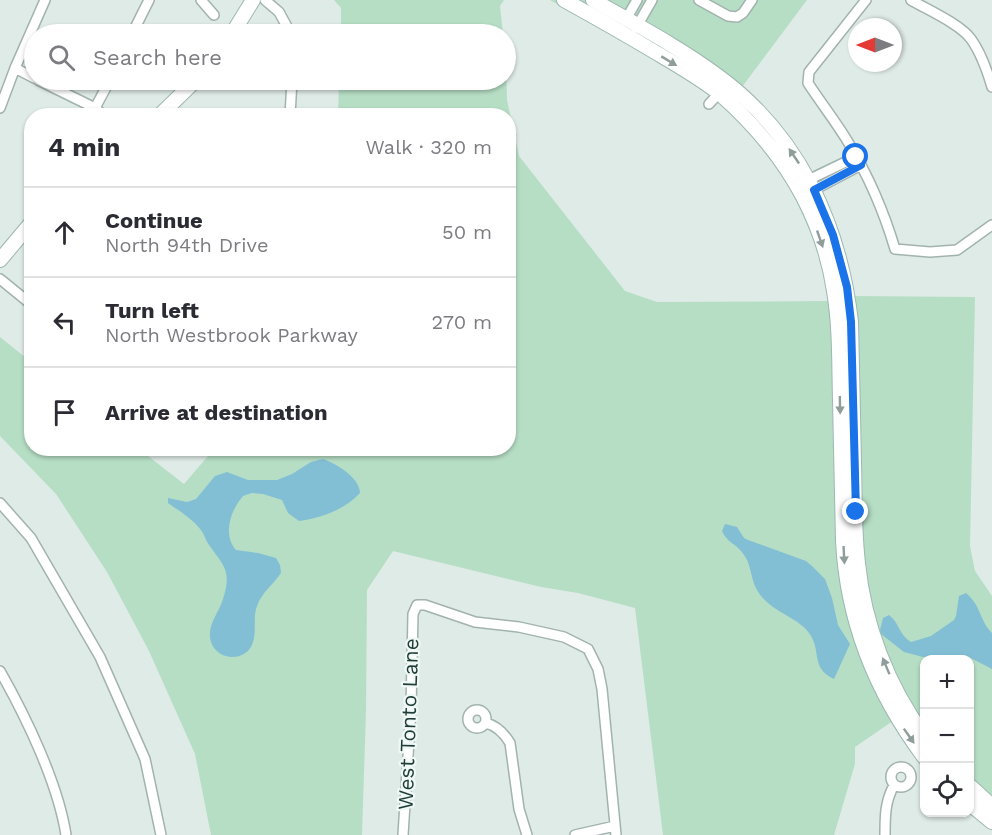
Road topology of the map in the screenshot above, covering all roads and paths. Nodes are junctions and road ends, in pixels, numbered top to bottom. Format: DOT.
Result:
graph roads {
  1 [pos="45,0"];
  2 [pos="149,0"];
  3 [pos="201,0"];
  4 [pos="253,0"];
  5 [pos="265,0"];
  6 [pos="564,0"];
  7 [pos="593,0"];
  8 [pos="637,0"];
  9 [pos="652,0"];
  10 [pos="699,0"];
  11 [pos="752,0"];
  12 [pos="866,0"];
  13 [pos="911,0"];
  14 [pos="214,15"];
  15 [pos="34,24"];
  16 [pos="137,24"];
  17 [pos="237,24"];
  18 [pos="286,24"];
  19 [pos="628,28"];
  20 [pos="24,48"];
  21 [pos="15,68"];
  22 [pos="24,73"];
  23 [pos="992,87"];
  24 [pos="57,90"];
  25 [pos="108,90"];
  26 [pos="186,90"];
  27 [pos="291,90"];
  28 [pos="0,108"];
  29 [pos="92,108"];
  30 [pos="103,108"];
  31 [pos="167,108"];
  32 [pos="290,108"];
  33 [pos="858,161"];
  34 [pos="806,188"];
  35 [pos="992,225"];
  36 [pos="24,232"];
  37 [pos="0,260"];
  38 [pos="0,279"];
  39 [pos="24,298"];
  40 [pos="848,475"];
  41 [pos="0,503"];
  42 [pos="0,671"];
  43 [pos="486,723"];
  44 [pos="920,728"];
  45 [pos="920,752"];
  46 [pos="894,785"];
  47 [pos="974,790"];
  48 [pos="992,806"];
  49 [pos="974,808"];
  50 [pos="992,822"];
  51 [pos="615,831"];
  52 [pos="66,835"];
  53 [pos="161,835"];
  54 [pos="404,835"];
  55 [pos="527,835"];
  56 [pos="574,835"];
  57 [pos="885,835"];
  1 -- 15 [label="street"];
  2 -- 16 [label="street"];
  3 -- 14 [label="street"];
  4 -- 17 [label="street"];
  5 -- 18 [label="street"];
  6 -- 19 [label="street"];
  7 -- 19 [label="street"];
  8 -- 19 [label="street"];
  9 -- 19 [label="street"];
  10 -- 11 [label="street"];
  12 -- 33 [label="street"];
  13 -- 23 [label="street"];
  19 -- 34 [label="street"];
  20 -- 21 [label="street"];
  21 -- 22 [label="street"];
  21 -- 28 [label="street"];
  24 -- 29 [label="street"];
  25 -- 30 [label="street"];
  26 -- 31 [label="street"];
  27 -- 32 [label="street"];
  33 -- 34 [label="street"];
  33 -- 35 [label="street"];
  34 -- 40 [label="street"];
  36 -- 37 [label="street"];
  38 -- 39 [label="street"];
  44 -- 40 [label="street, one-way"];
  40 -- 45 [label="street, one-way"];
  41 -- 53 [label="street"];
  42 -- 52 [label="street"];
  43 -- 55 [label="street"];
  46 -- 57 [label="street"];
  47 -- 48 [label="street"];
  49 -- 50 [label="street"];
  51 -- 54 [label="street, West Tonto Lane"];
  51 -- 56 [label="street"];
}
